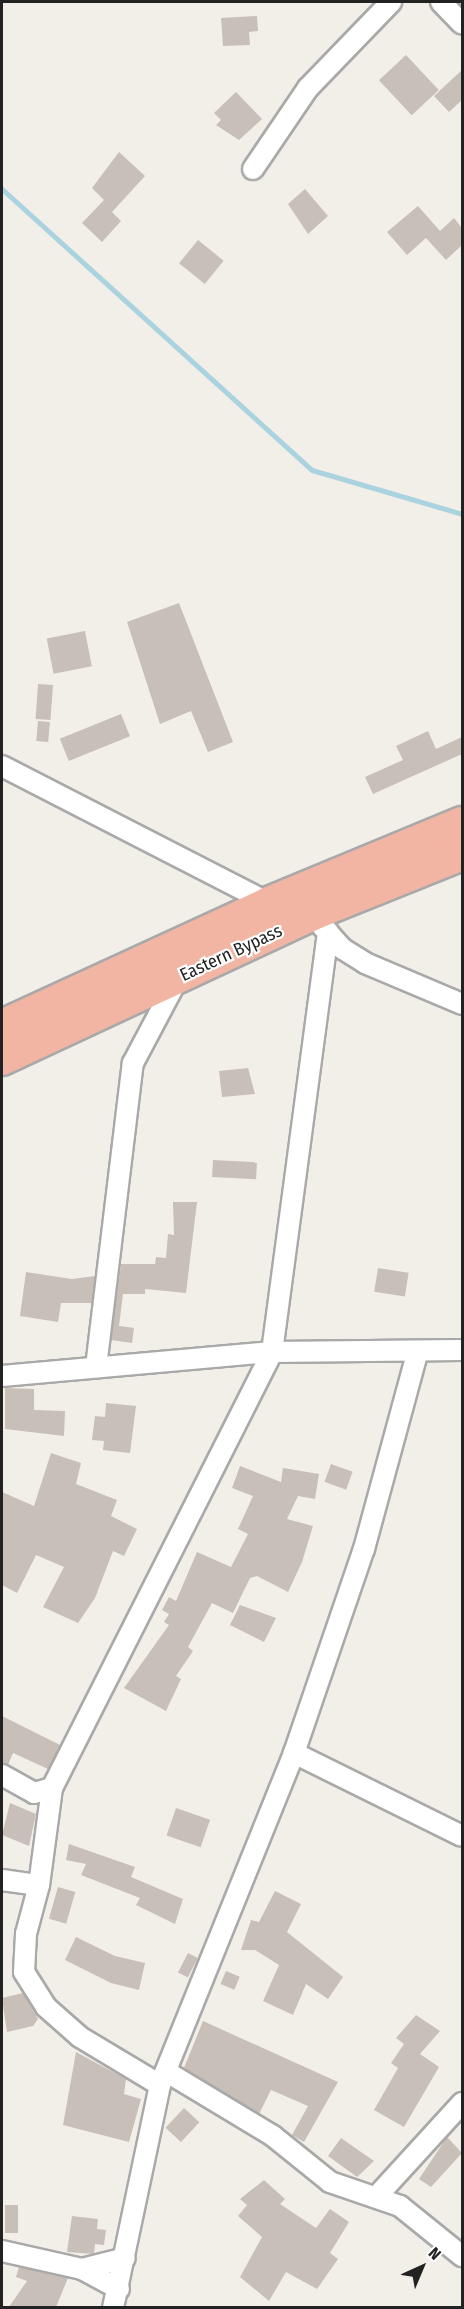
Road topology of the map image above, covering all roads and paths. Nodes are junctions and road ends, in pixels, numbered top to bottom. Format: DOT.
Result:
graph roads {
  1 [pos="391,2"];
  2 [pos="441,2"];
  3 [pos="462,24"];
  4 [pos="253,169"];
  5 [pos="2,766"];
  6 [pos="462,823"];
  7 [pos="462,854"];
  8 [pos="269,903"];
  9 [pos="320,923"];
  10 [pos="178,978"];
  11 [pos="462,1004"];
  12 [pos="2,1026"];
  13 [pos="2,1059"];
  14 [pos="462,1350"];
  15 [pos="272,1352"];
  16 [pos="417,1354"];
  17 [pos="96,1367"];
  18 [pos="2,1376"];
  19 [pos="294,1753"];
  20 [pos="2,1775"];
  21 [pos="52,1788"];
  22 [pos="462,1836"];
  23 [pos="2,1880"];
  24 [pos="39,1885"];
  25 [pos="164,2079"];
  26 [pos="460,2108"];
  27 [pos="378,2195"];
  28 [pos="2,2251"];
  29 [pos="462,2256"];
  30 [pos="125,2258"];
  31 [pos="82,2269"];
  32 [pos="116,2298"];
  1 -- 4 [label="street"];
  2 -- 3 [label="street"];
  5 -- 8 [label="street"];
  6 -- 8 [label="highway, Eastern Bypass"];
  7 -- 9 [label="highway, Eastern Bypass"];
  8 -- 12 [label="highway, Eastern Bypass"];
  9 -- 10 [label="highway, Eastern Bypass"];
  9 -- 11 [label="street"];
  9 -- 15 [label="street"];
  10 -- 13 [label="highway, Eastern Bypass"];
  10 -- 17 [label="street"];
  14 -- 16 [label="street"];
  15 -- 16 [label="street"];
  15 -- 17 [label="street"];
  15 -- 21 [label="street"];
  16 -- 19 [label="street"];
  17 -- 18 [label="street"];
  19 -- 22 [label="street"];
  19 -- 25 [label="street"];
  20 -- 21 [label="street"];
  21 -- 24 [label="street"];
  23 -- 24 [label="street"];
  24 -- 25 [label="street"];
  25 -- 27 [label="street"];
  25 -- 30 [label="street"];
  26 -- 27 [label="street"];
  27 -- 29 [label="street"];
  28 -- 31 [label="street"];
  30 -- 31 [label="street"];
  30 -- 32 [label="street"];
  31 -- 32 [label="street"];
}
